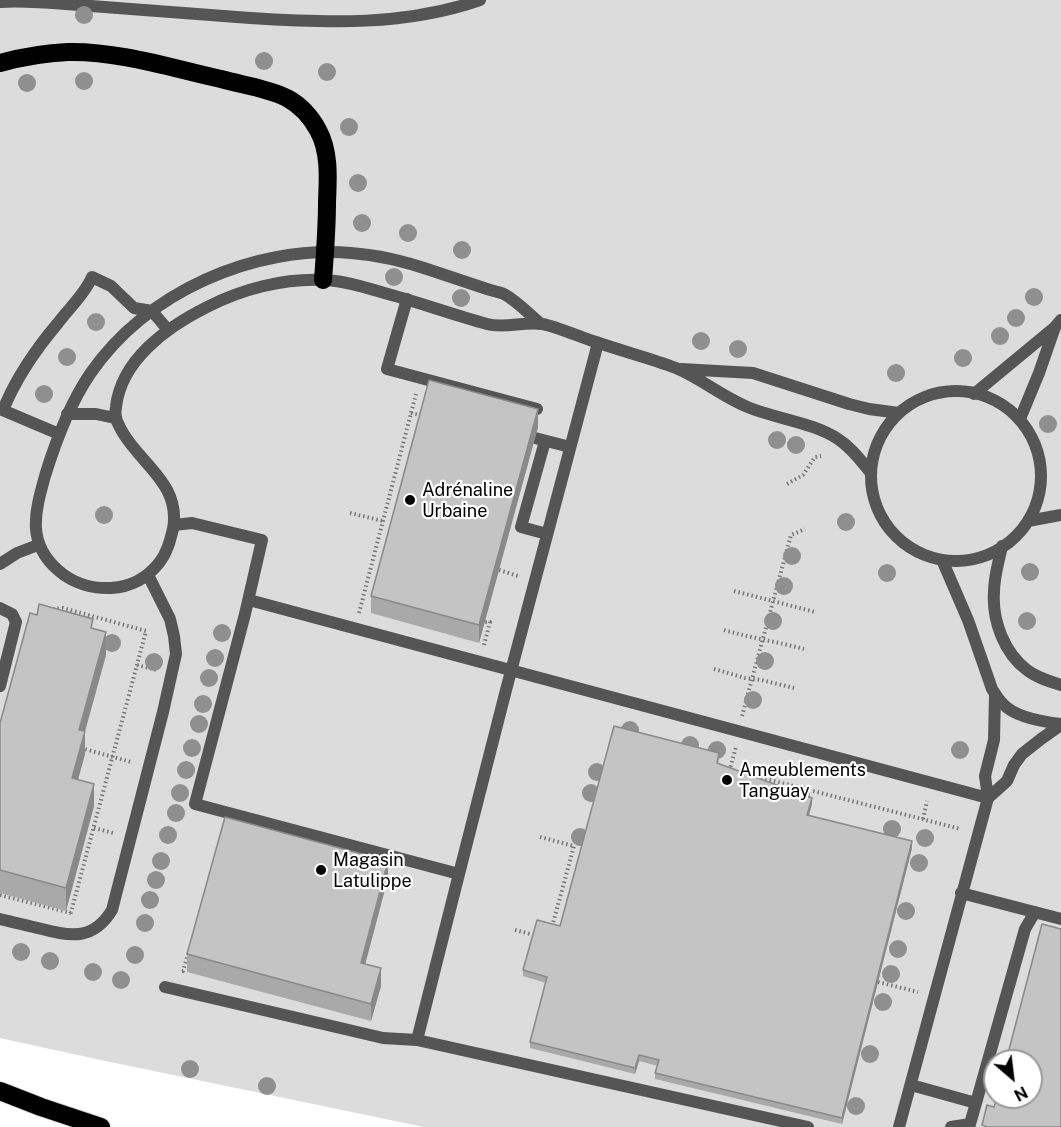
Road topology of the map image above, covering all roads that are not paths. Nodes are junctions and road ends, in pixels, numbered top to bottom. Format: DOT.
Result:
graph roads {
  1 [pos="480,0"];
  2 [pos="0,2"];
  3 [pos="0,63"];
  4 [pos="325,252"];
  5 [pos="323,280"];
  6 [pos="407,299"];
  7 [pos="153,311"];
  8 [pos="1058,323"];
  9 [pos="541,324"];
  10 [pos="168,330"];
  11 [pos="598,343"];
  12 [pos="677,369"];
  13 [pos="974,394"];
  14 [pos="537,409"];
  15 [pos="1,410"];
  16 [pos="899,413"];
  17 [pos="67,414"];
  18 [pos="115,418"];
  19 [pos="1020,418"];
  20 [pos="59,434"];
  21 [pos="570,447"];
  22 [pos="871,473"];
  23 [pos="1061,515"];
  24 [pos="1028,521"];
  25 [pos="174,525"];
  26 [pos="547,534"];
  27 [pos="38,545"];
  28 [pos="1002,546"];
  29 [pos="943,562"];
  30 [pos="0,564"];
  31 [pos="148,575"];
  32 [pos="249,600"];
  33 [pos="0,608"];
  34 [pos="511,670"];
  35 [pos="1061,685"];
  36 [pos="0,686"];
  37 [pos="995,694"];
  38 [pos="1061,725"];
  39 [pos="988,798"];
  40 [pos="459,874"];
  41 [pos="961,893"];
  42 [pos="1035,912"];
  43 [pos="0,919"];
  44 [pos="1061,919"];
  45 [pos="165,987"];
  46 [pos="417,1040"];
  47 [pos="911,1085"];
  48 [pos="0,1091"];
  49 [pos="976,1102"];
  50 [pos="100,1127"];
  51 [pos="808,1127"];
  52 [pos="899,1127"];
  53 [pos="951,1127"];
  1 -- 2 [label="street"];
  3 -- 4 [label="highway"];
  4 -- 5 [label="highway"];
  4 -- 7 [label="street"];
  4 -- 9 [label="street"];
  5 -- 6 [label="street"];
  5 -- 10 [label="street"];
  6 -- 9 [label="street"];
  6 -- 14 [label="street"];
  7 -- 10 [label="street"];
  7 -- 15 [label="street"];
  7 -- 17 [label="street"];
  8 -- 13 [label="street"];
  8 -- 19 [label="street"];
  9 -- 11 [label="street"];
  10 -- 18 [label="street"];
  11 -- 12 [label="street"];
  11 -- 21 [label="street"];
  12 -- 16 [label="street"];
  12 -- 22 [label="street"];
  13 -- 16 [label="street"];
  13 -- 19 [label="street"];
  15 -- 20 [label="street"];
  16 -- 22 [label="street"];
  17 -- 18 [label="street"];
  17 -- 20 [label="street"];
  18 -- 25 [label="street"];
  19 -- 24 [label="street"];
  20 -- 27 [label="street"];
  21 -- 26 [label="street"];
  21 -- 26 [label="street"];
  22 -- 29 [label="street"];
  23 -- 24 [label="street"];
  24 -- 28 [label="street"];
  25 -- 31 [label="street"];
  25 -- 32 [label="street"];
  26 -- 34 [label="street"];
  27 -- 30 [label="street"];
  27 -- 31 [label="street"];
  28 -- 29 [label="street"];
  28 -- 35 [label="street"];
  29 -- 37 [label="street"];
  31 -- 43 [label="street"];
  32 -- 34 [label="street"];
  32 -- 40 [label="street"];
  33 -- 36 [label="street"];
  34 -- 39 [label="street"];
  34 -- 40 [label="street"];
  37 -- 38 [label="street"];
  37 -- 39 [label="street"];
  38 -- 39 [label="street"];
  39 -- 41 [label="street"];
  40 -- 46 [label="street"];
  41 -- 42 [label="street"];
  41 -- 47 [label="street"];
  42 -- 44 [label="street"];
  42 -- 49 [label="street"];
  45 -- 46 [label="street"];
  46 -- 51 [label="street"];
  47 -- 49 [label="street"];
  47 -- 52 [label="street"];
  48 -- 50 [label="highway"];
  49 -- 53 [label="street"];
}
